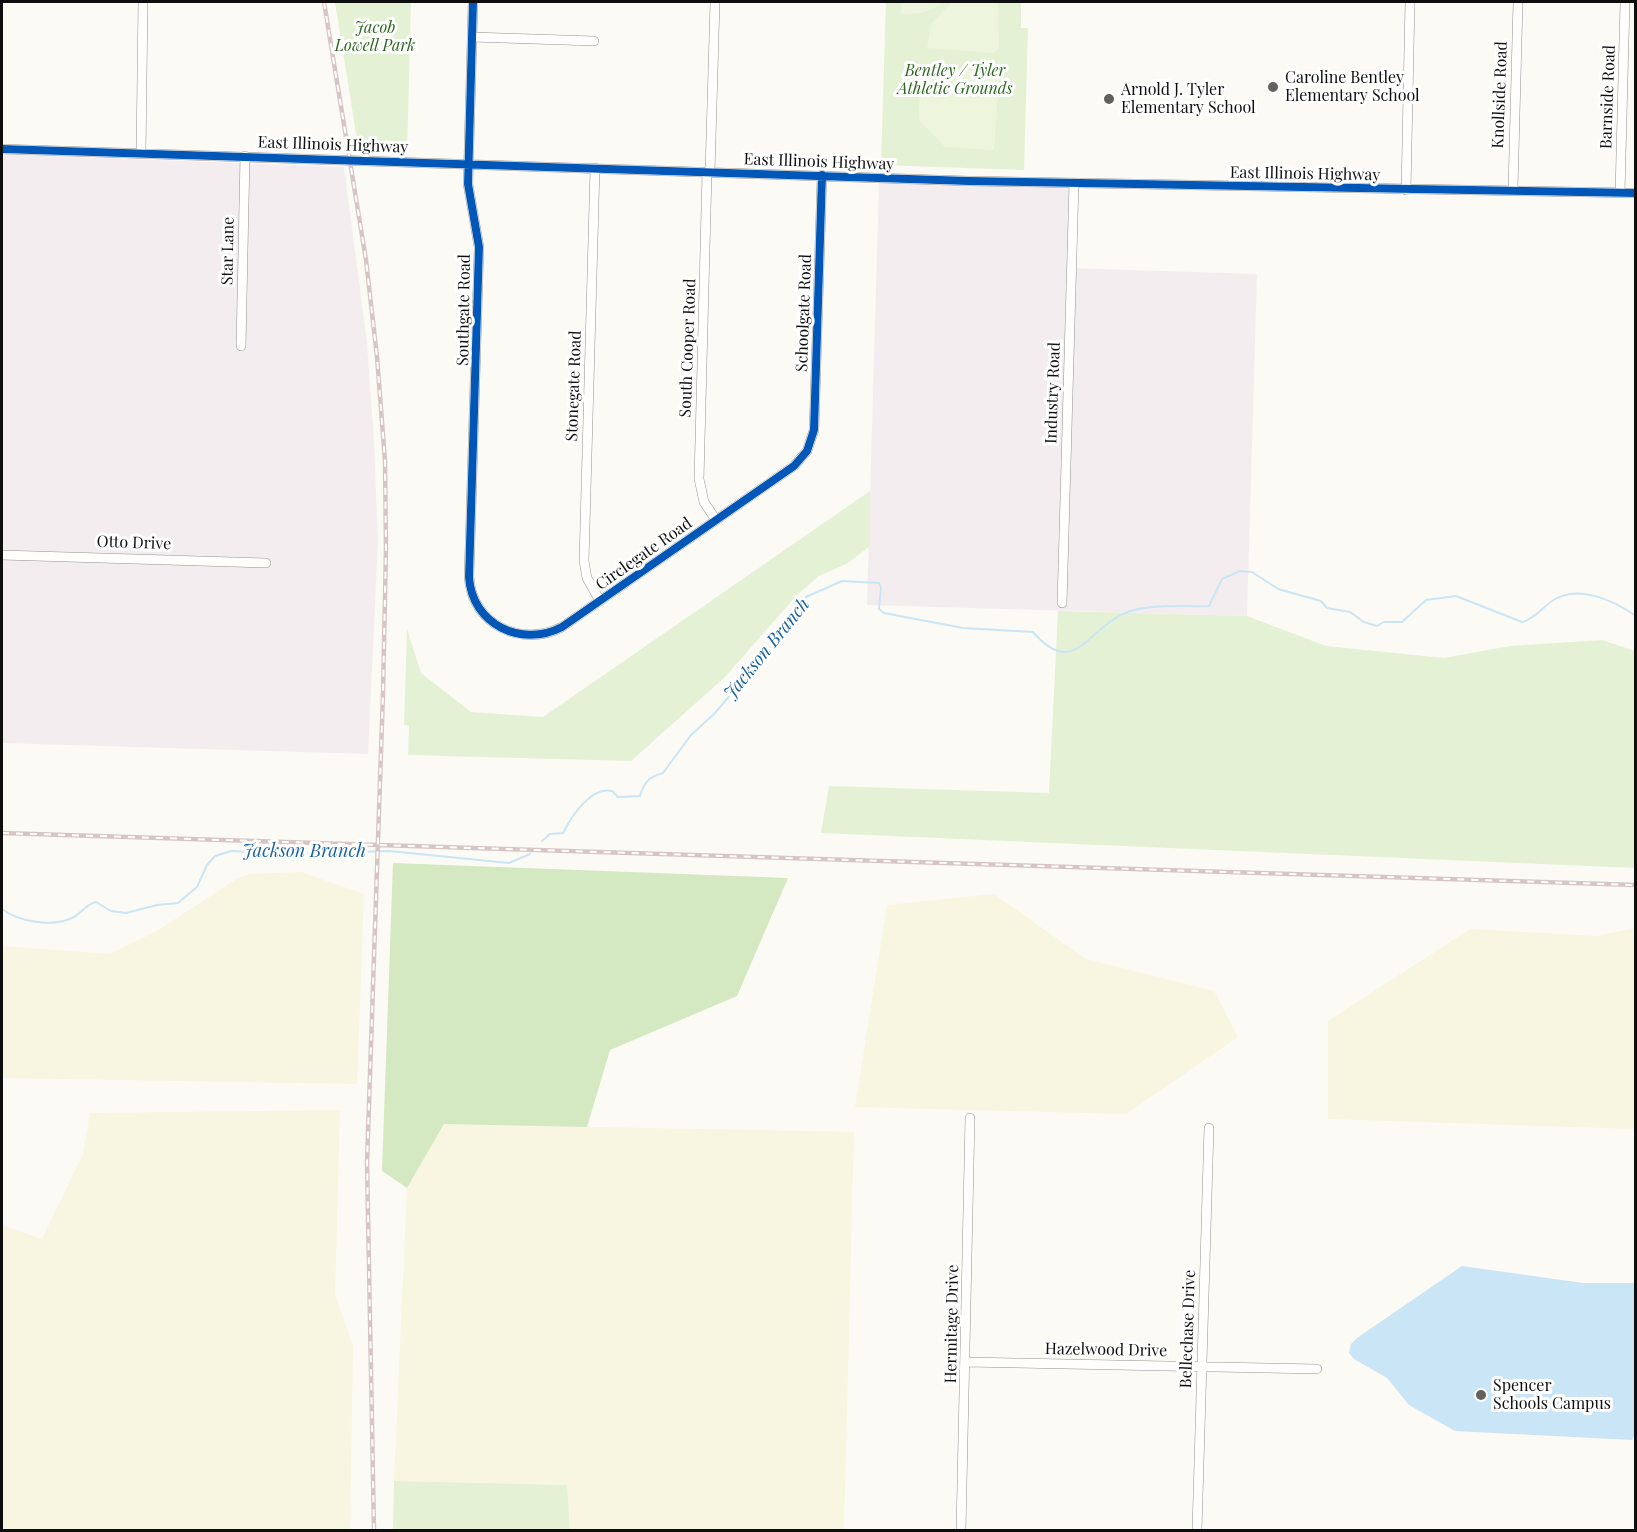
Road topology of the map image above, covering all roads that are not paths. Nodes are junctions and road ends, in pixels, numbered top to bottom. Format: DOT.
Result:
graph roads {
  1 [pos="143,2"];
  2 [pos="473,2"];
  3 [pos="715,2"];
  4 [pos="1410,2"];
  5 [pos="1518,2"];
  6 [pos="1625,2"];
  7 [pos="472,37"];
  8 [pos="594,41"];
  9 [pos="2,148"];
  10 [pos="141,153"];
  11 [pos="246,156"];
  12 [pos="469,163"];
  13 [pos="595,168"];
  14 [pos="709,172"];
  15 [pos="822,175"];
  16 [pos="1074,183"];
  17 [pos="1513,189"];
  18 [pos="1406,190"];
  19 [pos="1620,193"];
  20 [pos="1635,193"];
  21 [pos="241,346"];
  22 [pos="807,451"];
  23 [pos="716,520"];
  24 [pos="2,555"];
  25 [pos="266,563"];
  26 [pos="600,601"];
  27 [pos="1062,603"];
  28 [pos="485,616"];
  29 [pos="970,1118"];
  30 [pos="1209,1128"];
  31 [pos="966,1362"];
  32 [pos="1201,1367"];
  33 [pos="1317,1369"];
  34 [pos="962,1530"];
  35 [pos="1197,1530"];
  1 -- 10 [label="street"];
  2 -- 7 [label="street, Southgate Road"];
  3 -- 14 [label="street, South Cooper Road"];
  4 -- 18 [label="street"];
  5 -- 17 [label="street, Knollside Road"];
  6 -- 19 [label="street, Barnside Road"];
  7 -- 8 [label="street"];
  7 -- 12 [label="street, Southgate Road"];
  9 -- 10 [label="street, East Illinois Highway"];
  10 -- 11 [label="street, East Illinois Highway"];
  11 -- 12 [label="street, East Illinois Highway"];
  11 -- 21 [label="street, Star Lane"];
  12 -- 13 [label="street, East Illinois Highway"];
  12 -- 28 [label="street, Southgate Road"];
  13 -- 14 [label="street, East Illinois Highway"];
  13 -- 26 [label="street, Stonegate Road"];
  14 -- 15 [label="street, East Illinois Highway"];
  14 -- 23 [label="street, South Cooper Road"];
  15 -- 16 [label="street, East Illinois Highway"];
  15 -- 22 [label="street, Schoolgate Road"];
  16 -- 18 [label="street, East Illinois Highway"];
  16 -- 27 [label="street, Industry Road"];
  17 -- 18 [label="street, East Illinois Highway"];
  17 -- 19 [label="street, East Illinois Highway"];
  19 -- 20 [label="street, East Illinois Highway"];
  22 -- 23 [label="street, Circlegate Road"];
  23 -- 26 [label="street, Circlegate Road"];
  24 -- 25 [label="street, Otto Drive"];
  26 -- 28 [label="street, Circlegate Road"];
  29 -- 31 [label="street, Hermitage Drive"];
  30 -- 32 [label="street, Bellechase Drive"];
  31 -- 32 [label="street, Hazelwood Drive"];
  31 -- 34 [label="street, Hermitage Drive"];
  32 -- 33 [label="street, Hazelwood Drive"];
  32 -- 35 [label="street, Bellechase Drive"];
}
